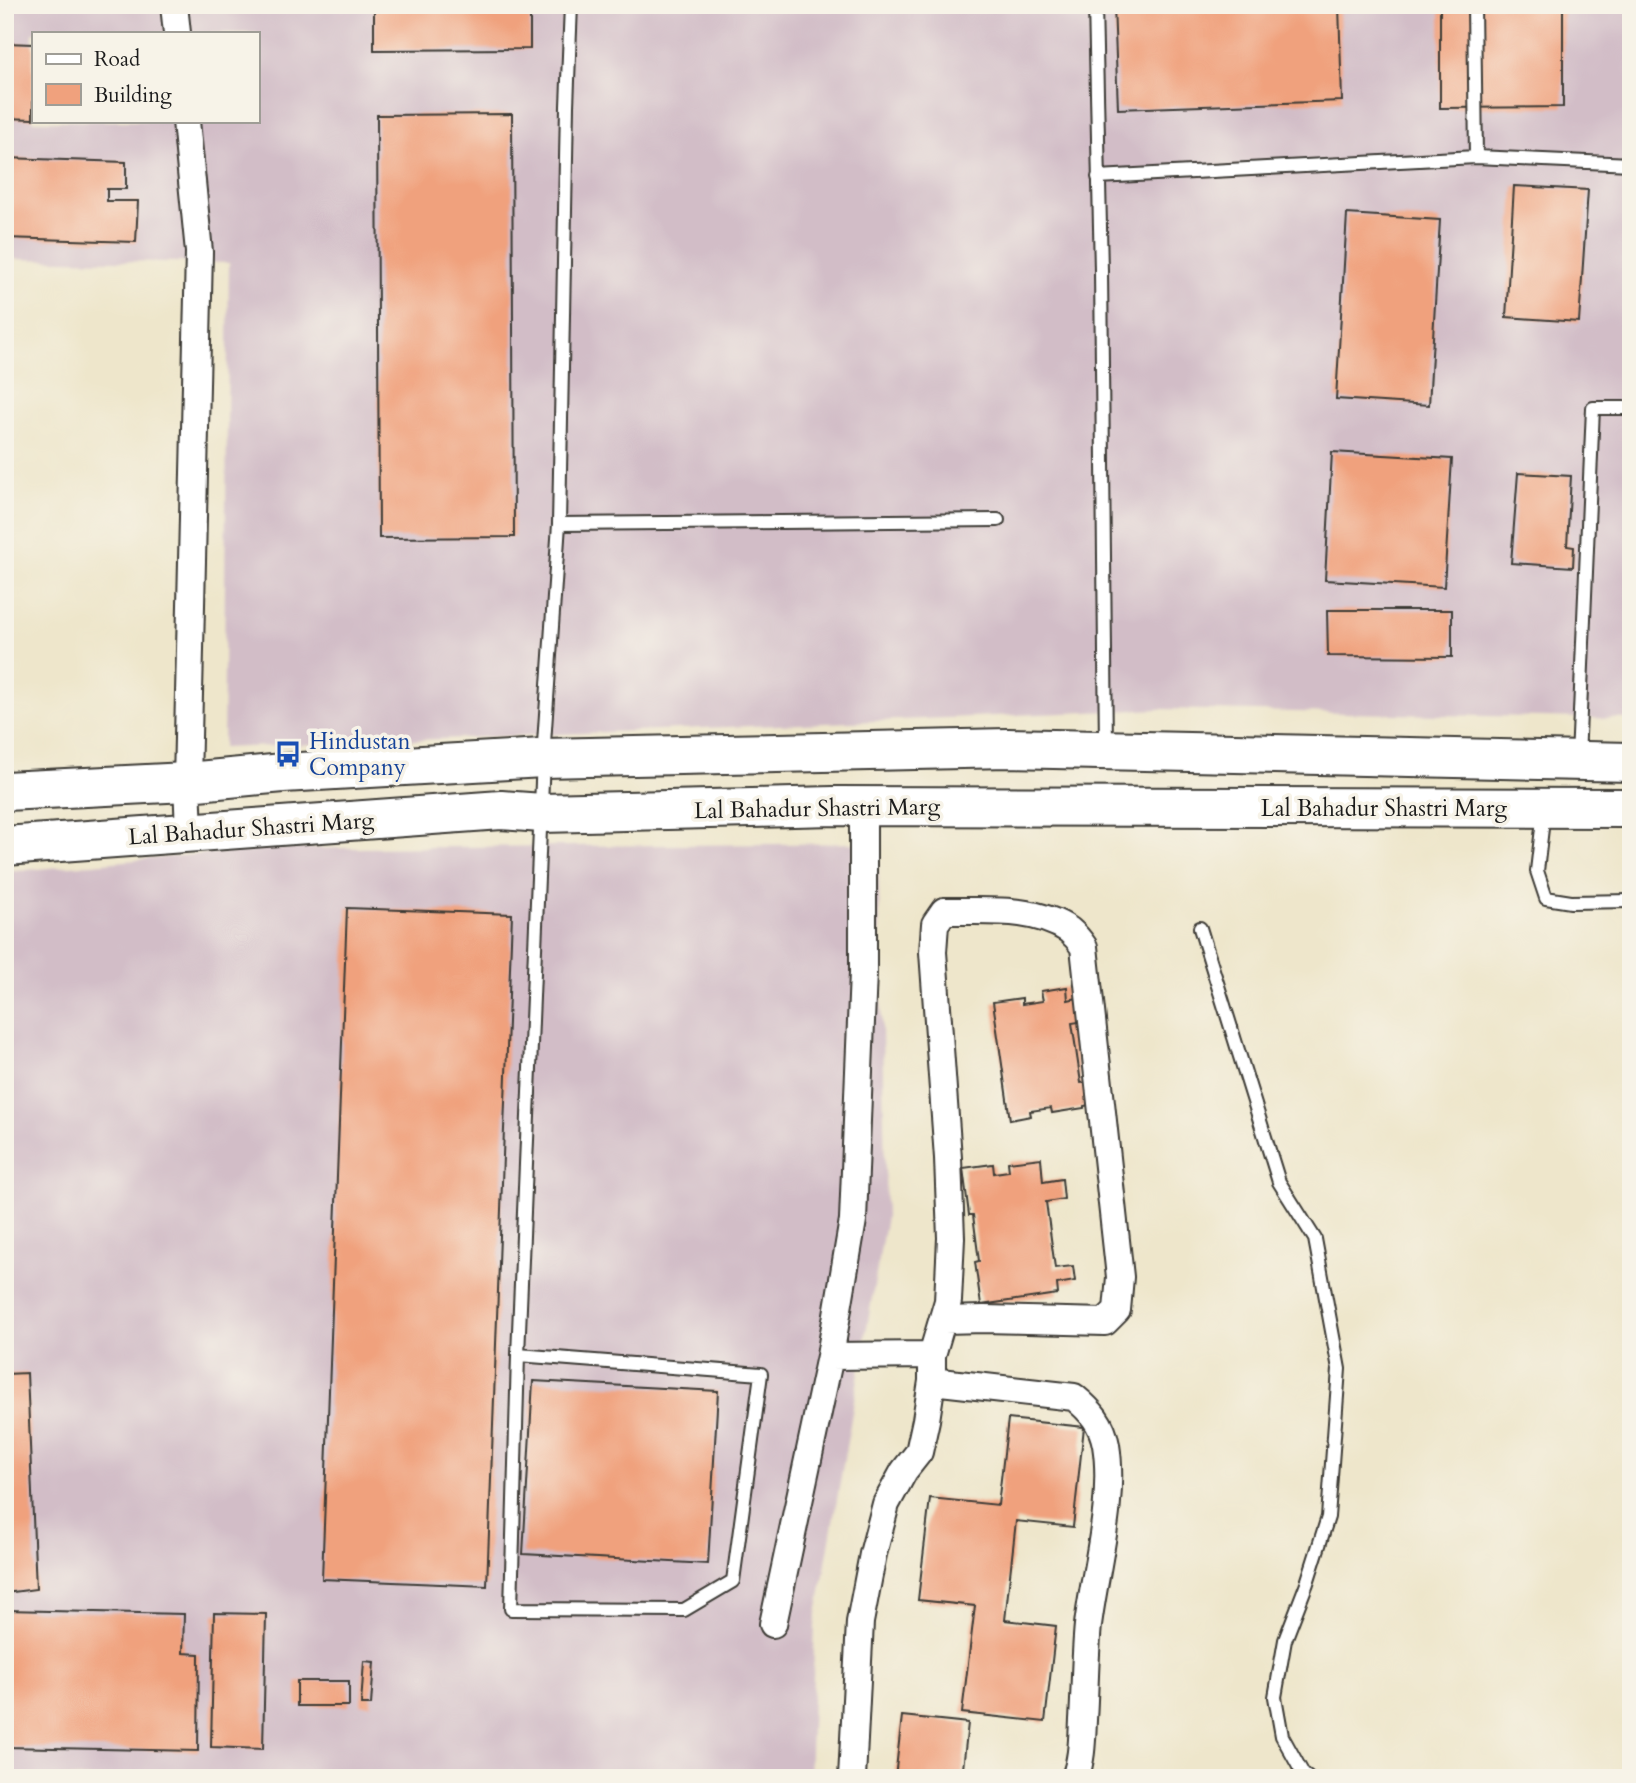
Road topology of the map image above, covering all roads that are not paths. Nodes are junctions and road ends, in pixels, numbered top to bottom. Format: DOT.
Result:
graph roads {
  1 [pos="174,5"];
  2 [pos="571,5"];
  3 [pos="1095,5"];
  4 [pos="1474,5"];
  5 [pos="177,32"];
  6 [pos="187,122"];
  7 [pos="1476,157"];
  8 [pos="1631,164"];
  9 [pos="1098,177"];
  10 [pos="1631,408"];
  11 [pos="998,520"];
  12 [pos="559,524"];
  13 [pos="1106,748"];
  14 [pos="543,758"];
  15 [pos="1578,761"];
  16 [pos="1631,762"];
  17 [pos="187,782"];
  18 [pos="5,790"];
  19 [pos="863,806"];
  20 [pos="1544,808"];
  21 [pos="1631,808"];
  22 [pos="542,814"];
  23 [pos="189,832"];
  24 [pos="5,846"];
  25 [pos="1631,901"];
  26 [pos="1200,928"];
  27 [pos="944,1320"];
  28 [pos="518,1355"];
  29 [pos="830,1356"];
  30 [pos="932,1368"];
  31 [pos="773,1624"];
  32 [pos="852,1778"];
  33 [pos="1075,1778"];
  34 [pos="1308,1778"];
  1 -- 5 [label="street"];
  2 -- 12 [label="lane"];
  3 -- 9 [label="lane"];
  4 -- 7 [label="lane"];
  6 -- 17 [label="street"];
  7 -- 8 [label="lane"];
  7 -- 9 [label="lane"];
  9 -- 13 [label="lane"];
  10 -- 15 [label="lane"];
  11 -- 12 [label="lane"];
  12 -- 14 [label="lane"];
  13 -- 14 [label="main road"];
  13 -- 15 [label="main road"];
  14 -- 17 [label="main road"];
  14 -- 22 [label="lane"];
  15 -- 16 [label="main road"];
  17 -- 18 [label="main road"];
  17 -- 23 [label="street"];
  19 -- 20 [label="main road, Lal Bahadur Shastri Marg"];
  19 -- 22 [label="main road, Lal Bahadur Shastri Marg"];
  19 -- 29 [label="street"];
  20 -- 21 [label="main road, Lal Bahadur Shastri Marg"];
  20 -- 25 [label="lane"];
  22 -- 23 [label="main road, Lal Bahadur Shastri Marg"];
  22 -- 28 [label="lane"];
  23 -- 24 [label="main road, Lal Bahadur Shastri Marg"];
  26 -- 34 [label="lane"];
  27 -- 27 [label="street"];
  27 -- 30 [label="street"];
  28 -- 28 [label="lane"];
  29 -- 30 [label="street"];
  29 -- 31 [label="street"];
  30 -- 32 [label="street"];
  30 -- 33 [label="street"];
}
